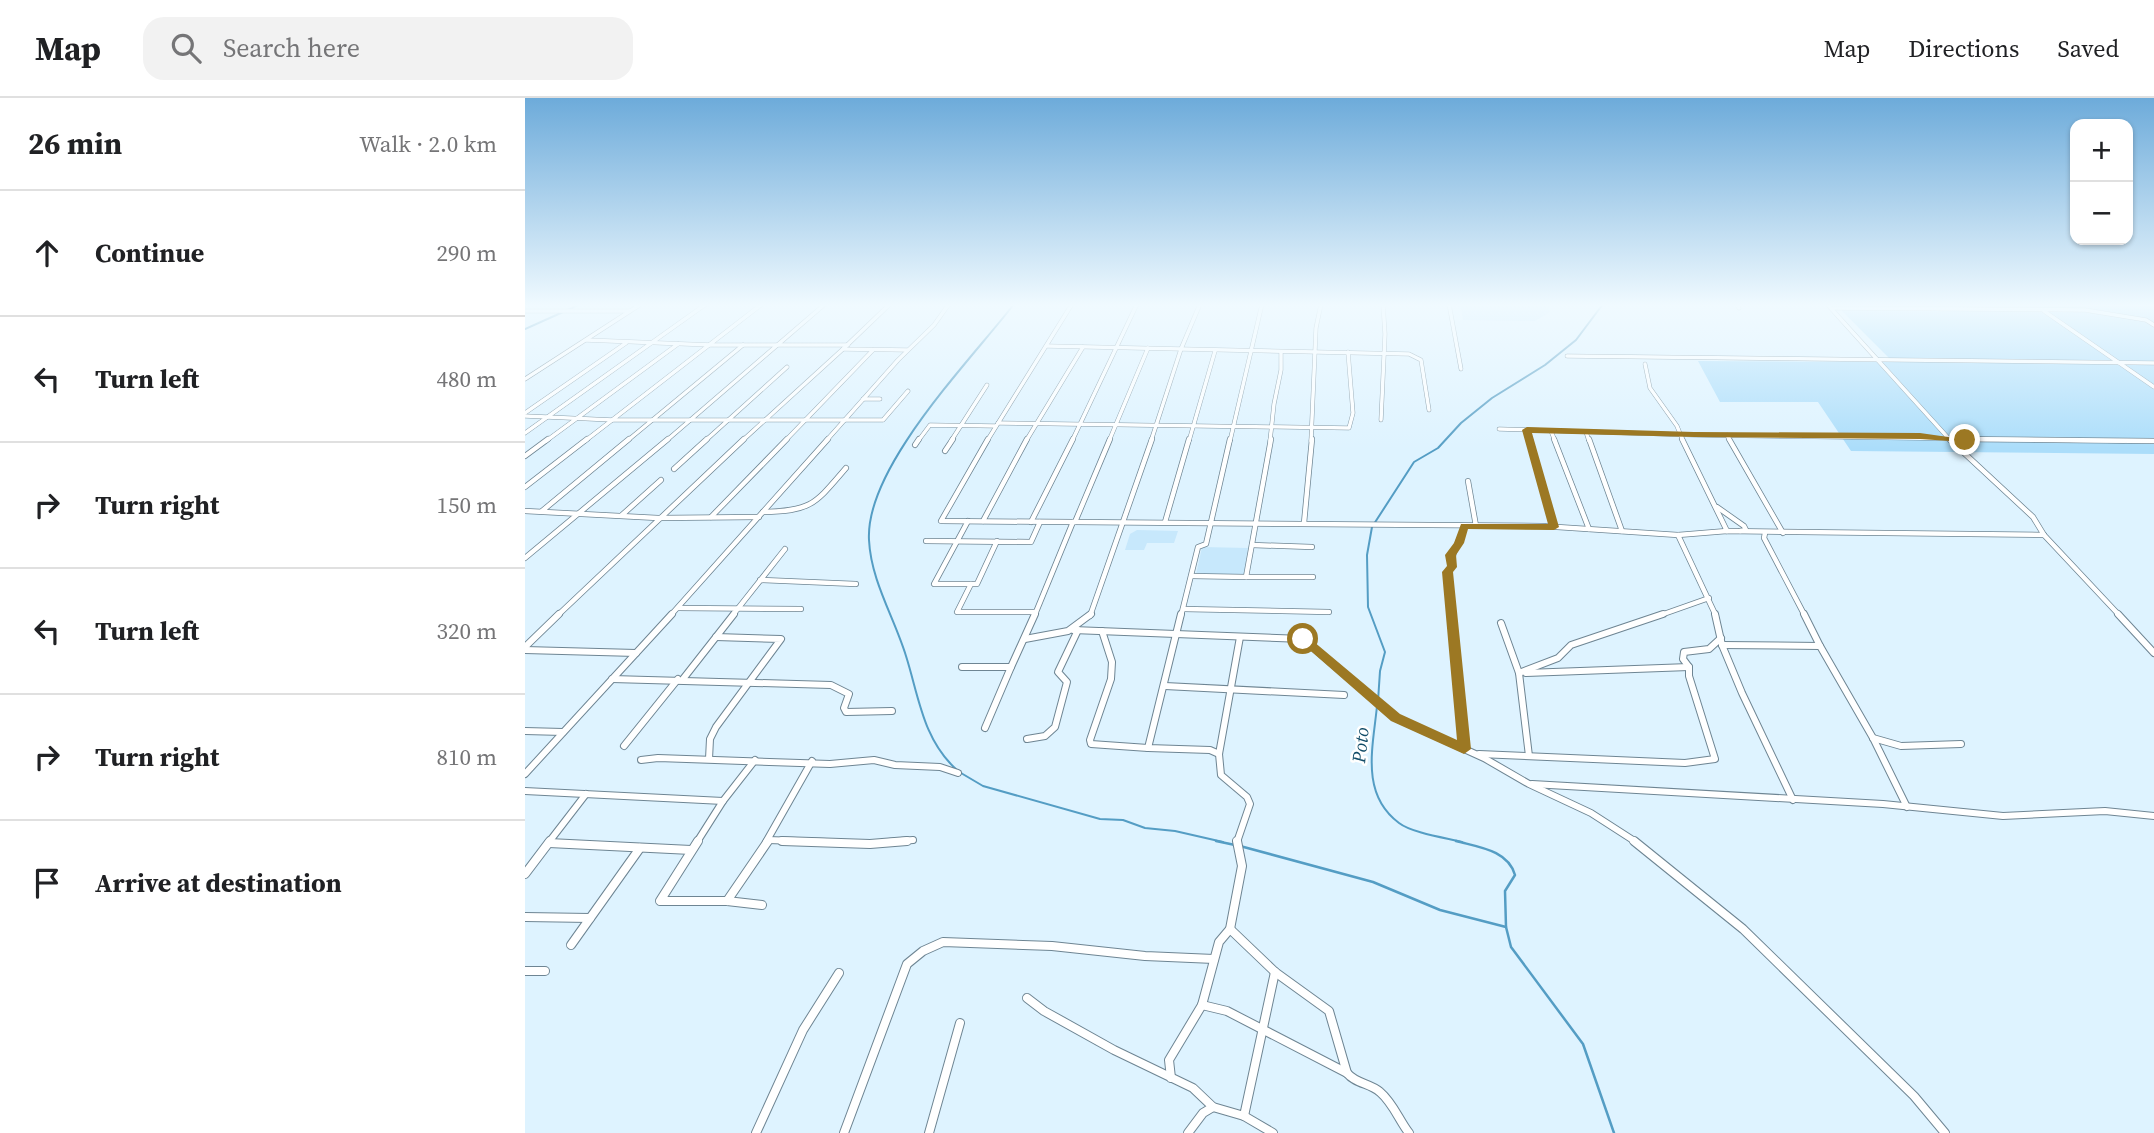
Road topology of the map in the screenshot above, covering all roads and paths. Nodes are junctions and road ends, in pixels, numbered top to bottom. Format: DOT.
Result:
graph roads {
  1 [pos="567,352"];
  2 [pos="612,352"];
  3 [pos="639,352"];
  4 [pos="667,352"];
  5 [pos="701,352"];
  6 [pos="734,352"];
  7 [pos="768,352"];
  8 [pos="839,352"];
  9 [pos="871,352"];
  10 [pos="906,352"];
  11 [pos="1043,352"];
  12 [pos="1080,352"];
  13 [pos="1115,352"];
  14 [pos="1146,352"];
  15 [pos="1180,352"];
  16 [pos="1215,352"];
  17 [pos="1251,352"];
  18 [pos="1281,352"];
  19 [pos="1315,352"];
  20 [pos="1348,352"];
  21 [pos="1353,352"];
  22 [pos="1458,352"];
  23 [pos="1871,352"];
  24 [pos="2102,352"];
  25 [pos="1383,354"];
  26 [pos="1567,356"];
  27 [pos="1874,359"];
  28 [pos="2117,363"];
  29 [pos="2154,363"];
  30 [pos="1644,364"];
  31 [pos="787,367"];
  32 [pos="1461,369"];
  33 [pos="525,379"];
  34 [pos="987,385"];
  35 [pos="2154,387"];
  36 [pos="908,391"];
  37 [pos="863,399"];
  38 [pos="880,399"];
  39 [pos="1429,410"];
  40 [pos="525,414"];
  41 [pos="548,417"];
  42 [pos="575,419"];
  43 [pos="728,419"];
  44 [pos="806,419"];
  45 [pos="845,419"];
  46 [pos="613,420"];
  47 [pos="650,420"];
  48 [pos="688,420"];
  49 [pos="768,420"];
  50 [pos="1381,420"];
  51 [pos="962,425"];
  52 [pos="997,425"];
  53 [pos="1036,425"];
  54 [pos="1080,425"];
  55 [pos="1115,425"];
  56 [pos="1157,425"];
  57 [pos="1232,427"];
  58 [pos="1272,427"];
  59 [pos="1192,428"];
  60 [pos="1313,428"];
  61 [pos="1499,429"];
  62 [pos="1527,430"];
  63 [pos="1551,430"];
  64 [pos="1586,432"];
  65 [pos="525,433"];
  66 [pos="1681,435"];
  67 [pos="1727,435"];
  68 [pos="1949,438"];
  69 [pos="2154,442"];
  70 [pos="915,445"];
  71 [pos="945,451"];
  72 [pos="525,456"];
  73 [pos="846,468"];
  74 [pos="674,470"];
  75 [pos="661,480"];
  76 [pos="1468,481"];
  77 [pos="525,487"];
  78 [pos="1715,506"];
  79 [pos="525,511"];
  80 [pos="542,512"];
  81 [pos="763,512"];
  82 [pos="581,514"];
  83 [pos="621,516"];
  84 [pos="711,517"];
  85 [pos="758,517"];
  86 [pos="658,518"];
  87 [pos="983,521"];
  88 [pos="1125,521"];
  89 [pos="968,522"];
  90 [pos="1031,522"];
  91 [pos="1041,522"];
  92 [pos="1074,522"];
  93 [pos="1165,522"];
  94 [pos="1210,522"];
  95 [pos="1256,523"];
  96 [pos="1304,523"];
  97 [pos="1464,526"];
  98 [pos="1476,526"];
  99 [pos="1554,527"];
  100 [pos="1589,529"];
  101 [pos="1622,531"];
  102 [pos="1727,531"];
  103 [pos="1737,532"];
  104 [pos="1765,533"];
  105 [pos="1783,533"];
  106 [pos="1678,535"];
  107 [pos="2044,535"];
  108 [pos="926,541"];
  109 [pos="957,541"];
  110 [pos="997,541"];
  111 [pos="1252,545"];
  112 [pos="1312,547"];
  113 [pos="785,549"];
  114 [pos="525,558"];
  115 [pos="1192,576"];
  116 [pos="1247,577"];
  117 [pos="1313,577"];
  118 [pos="760,580"];
  119 [pos="856,584"];
  120 [pos="971,584"];
  121 [pos="1709,598"];
  122 [pos="678,608"];
  123 [pos="738,609"];
  124 [pos="800,609"];
  125 [pos="1183,609"];
  126 [pos="1036,612"];
  127 [pos="1329,612"];
  128 [pos="1501,623"];
  129 [pos="1075,630"];
  130 [pos="1102,631"];
  131 [pos="1177,634"];
  132 [pos="716,637"];
  133 [pos="1240,637"];
  134 [pos="1025,639"];
  135 [pos="1722,642"];
  136 [pos="1821,646"];
  137 [pos="525,648"];
  138 [pos="636,653"];
  139 [pos="2154,653"];
  140 [pos="962,667"];
  141 [pos="1011,667"];
  142 [pos="1689,667"];
  143 [pos="1519,673"];
  144 [pos="612,679"];
  145 [pos="680,679"];
  146 [pos="748,684"];
  147 [pos="1165,686"];
  148 [pos="1232,689"];
  149 [pos="1344,695"];
  150 [pos="892,711"];
  151 [pos="985,728"];
  152 [pos="525,731"];
  153 [pos="563,732"];
  154 [pos="1027,738"];
  155 [pos="1873,738"];
  156 [pos="1961,744"];
  157 [pos="624,746"];
  158 [pos="1148,748"];
  159 [pos="1464,749"];
  160 [pos="1220,754"];
  161 [pos="1476,754"];
  162 [pos="1529,756"];
  163 [pos="709,759"];
  164 [pos="641,760"];
  165 [pos="755,760"];
  166 [pos="812,761"];
  167 [pos="958,772"];
  168 [pos="525,774"];
  169 [pos="1529,784"];
  170 [pos="525,791"];
  171 [pos="586,794"];
  172 [pos="1793,800"];
  173 [pos="723,802"];
  174 [pos="1907,807"];
  175 [pos="2154,817"];
  176 [pos="768,840"];
  177 [pos="913,840"];
  178 [pos="549,843"];
  179 [pos="640,848"];
  180 [pos="691,850"];
  181 [pos="525,873"];
  182 [pos="727,901"];
  183 [pos="762,905"];
  184 [pos="525,917"];
  185 [pos="590,918"];
  186 [pos="1230,929"];
  187 [pos="571,945"];
  188 [pos="1214,959"];
  189 [pos="525,971"];
  190 [pos="545,971"];
  191 [pos="1275,972"];
  192 [pos="839,973"];
  193 [pos="1027,998"];
  194 [pos="1202,1005"];
  195 [pos="960,1023"];
  196 [pos="1261,1028"];
  197 [pos="1347,1073"];
  198 [pos="1171,1078"];
  199 [pos="1213,1107"];
  200 [pos="1244,1116"];
  201 [pos="757,1133"];
  202 [pos="844,1133"];
  203 [pos="929,1133"];
  204 [pos="1188,1133"];
  205 [pos="1273,1133"];
  206 [pos="1409,1133"];
  207 [pos="1945,1133"];
  1 -- 33 [label="street"];
  2 -- 40 [label="street"];
  3 -- 41 [label="street"];
  4 -- 42 [label="street"];
  5 -- 46 [label="street"];
  6 -- 47 [label="street"];
  7 -- 48 [label="street"];
  8 -- 49 [label="street"];
  9 -- 44 [label="street"];
  10 -- 37 [label="street"];
  11 -- 52 [label="street"];
  12 -- 53 [label="street"];
  13 -- 54 [label="street"];
  14 -- 55 [label="street"];
  15 -- 56 [label="street"];
  16 -- 59 [label="street"];
  17 -- 57 [label="street"];
  18 -- 58 [label="street"];
  19 -- 60 [label="street"];
  20 -- 60 [label="street"];
  21 -- 25 [label="street"];
  22 -- 32 [label="street"];
  23 -- 27 [label="street"];
  24 -- 28 [label="street"];
  25 -- 39 [label="street"];
  25 -- 50 [label="street"];
  26 -- 27 [label="street"];
  27 -- 28 [label="street"];
  27 -- 68 [label="street"];
  28 -- 29 [label="street"];
  28 -- 35 [label="street"];
  30 -- 66 [label="street"];
  31 -- 43 [label="street"];
  34 -- 51 [label="street"];
  36 -- 45 [label="street"];
  37 -- 38 [label="street"];
  37 -- 45 [label="street"];
  40 -- 41 [label="street"];
  41 -- 42 [label="street"];
  41 -- 65 [label="street"];
  42 -- 46 [label="street"];
  42 -- 72 [label="street"];
  43 -- 48 [label="street"];
  43 -- 49 [label="street"];
  43 -- 74 [label="street"];
  44 -- 45 [label="street"];
  44 -- 49 [label="street"];
  44 -- 84 [label="street"];
  45 -- 81 [label="street"];
  46 -- 47 [label="street"];
  46 -- 77 [label="street"];
  47 -- 48 [label="street"];
  47 -- 80 [label="street"];
  48 -- 82 [label="street"];
  49 -- 86 [label="street"];
  51 -- 52 [label="street"];
  51 -- 70 [label="street"];
  51 -- 71 [label="street"];
  52 -- 53 [label="street"];
  52 -- 89 [label="street"];
  53 -- 54 [label="street"];
  53 -- 87 [label="street"];
  54 -- 55 [label="street"];
  54 -- 90 [label="street"];
  55 -- 56 [label="street"];
  55 -- 92 [label="street"];
  56 -- 59 [label="street"];
  56 -- 88 [label="street"];
  57 -- 58 [label="street"];
  57 -- 59 [label="street"];
  57 -- 94 [label="street"];
  58 -- 60 [label="street"];
  58 -- 95 [label="street"];
  59 -- 93 [label="street"];
  60 -- 96 [label="street"];
  61 -- 62 [label="street"];
  62 -- 63 [label="street"];
  62 -- 99 [label="street"];
  63 -- 64 [label="street"];
  63 -- 100 [label="street"];
  64 -- 66 [label="street"];
  64 -- 101 [label="street"];
  66 -- 67 [label="street"];
  66 -- 78 [label="street"];
  67 -- 68 [label="street"];
  67 -- 105 [label="street"];
  68 -- 69 [label="street"];
  68 -- 107 [label="street"];
  73 -- 81 [label="street"];
  75 -- 83 [label="street"];
  76 -- 98 [label="street"];
  78 -- 102 [label="street"];
  78 -- 103 [label="street"];
  79 -- 80 [label="street"];
  80 -- 82 [label="street"];
  81 -- 85 [label="street"];
  82 -- 83 [label="street"];
  82 -- 114 [label="street"];
  83 -- 86 [label="street"];
  84 -- 85 [label="street"];
  84 -- 86 [label="street"];
  85 -- 122 [label="street"];
  86 -- 137 [label="street"];
  87 -- 89 [label="street"];
  87 -- 90 [label="street"];
  88 -- 92 [label="street"];
  88 -- 93 [label="street"];
  88 -- 129 [label="street"];
  89 -- 109 [label="street"];
  90 -- 91 [label="street"];
  91 -- 92 [label="street"];
  91 -- 110 [label="street"];
  92 -- 126 [label="street"];
  93 -- 94 [label="street"];
  94 -- 95 [label="street"];
  94 -- 115 [label="street"];
  95 -- 96 [label="street"];
  95 -- 111 [label="street"];
  96 -- 97 [label="street"];
  97 -- 98 [label="street"];
  97 -- 159 [label="street"];
  98 -- 99 [label="street"];
  99 -- 100 [label="street"];
  100 -- 101 [label="street"];
  101 -- 106 [label="street"];
  102 -- 103 [label="street"];
  102 -- 106 [label="street"];
  103 -- 104 [label="street"];
  104 -- 105 [label="street"];
  104 -- 136 [label="street"];
  105 -- 107 [label="street"];
  106 -- 121 [label="street"];
  107 -- 139 [label="street"];
  108 -- 109 [label="street"];
  109 -- 110 [label="street"];
  109 -- 120 [label="street"];
  110 -- 120 [label="street"];
  111 -- 112 [label="street"];
  111 -- 116 [label="street"];
  113 -- 118 [label="street"];
  115 -- 116 [label="street"];
  115 -- 125 [label="street"];
  116 -- 117 [label="street"];
  118 -- 119 [label="street"];
  118 -- 123 [label="street"];
  120 -- 126 [label="street"];
  121 -- 135 [label="street"];
  121 -- 143 [label="street"];
  122 -- 123 [label="street"];
  122 -- 138 [label="street"];
  123 -- 124 [label="street"];
  123 -- 132 [label="street"];
  125 -- 127 [label="street"];
  125 -- 131 [label="street"];
  126 -- 134 [label="street"];
  128 -- 143 [label="street"];
  129 -- 130 [label="street"];
  129 -- 134 [label="street"];
  129 -- 154 [label="street"];
  130 -- 131 [label="street"];
  130 -- 158 [label="street"];
  131 -- 133 [label="street"];
  131 -- 147 [label="street"];
  132 -- 145 [label="street"];
  132 -- 146 [label="street"];
  133 -- 148 [label="street"];
  133 -- 159 [label="street"];
  134 -- 141 [label="street"];
  135 -- 136 [label="street"];
  135 -- 142 [label="street"];
  135 -- 172 [label="street"];
  136 -- 155 [label="street"];
  137 -- 138 [label="street"];
  138 -- 144 [label="street"];
  140 -- 141 [label="street"];
  141 -- 151 [label="street"];
  142 -- 143 [label="street"];
  142 -- 162 [label="street"];
  143 -- 162 [label="street"];
  144 -- 145 [label="street"];
  144 -- 153 [label="street"];
  145 -- 146 [label="street"];
  145 -- 157 [label="street"];
  146 -- 150 [label="street"];
  146 -- 163 [label="street"];
  147 -- 148 [label="street"];
  147 -- 158 [label="street"];
  148 -- 149 [label="street"];
  148 -- 160 [label="street"];
  152 -- 153 [label="street"];
  153 -- 168 [label="street"];
  155 -- 156 [label="street"];
  155 -- 174 [label="street"];
  158 -- 160 [label="street"];
  159 -- 161 [label="street"];
  160 -- 186 [label="street"];
  161 -- 162 [label="street"];
  161 -- 169 [label="street"];
  163 -- 164 [label="street"];
  163 -- 165 [label="street"];
  165 -- 166 [label="street"];
  165 -- 173 [label="street"];
  166 -- 167 [label="street"];
  166 -- 176 [label="street"];
  169 -- 172 [label="street"];
  169 -- 207 [label="street"];
  170 -- 171 [label="street"];
  171 -- 173 [label="street"];
  171 -- 178 [label="street"];
  172 -- 174 [label="street"];
  173 -- 180 [label="street"];
  174 -- 175 [label="street"];
  176 -- 177 [label="street"];
  176 -- 182 [label="street"];
  178 -- 179 [label="street"];
  178 -- 181 [label="street"];
  179 -- 180 [label="street"];
  179 -- 185 [label="street"];
  180 -- 182 [label="street"];
  182 -- 183 [label="street"];
  184 -- 185 [label="street"];
  185 -- 187 [label="street"];
  186 -- 188 [label="street"];
  186 -- 191 [label="street"];
  188 -- 194 [label="street"];
  188 -- 202 [label="street"];
  189 -- 190 [label="street"];
  191 -- 196 [label="street"];
  191 -- 197 [label="street"];
  192 -- 201 [label="street"];
  193 -- 198 [label="street"];
  194 -- 196 [label="street"];
  194 -- 198 [label="street"];
  195 -- 203 [label="street"];
  196 -- 197 [label="street"];
  196 -- 200 [label="street"];
  197 -- 206 [label="street"];
  198 -- 199 [label="street"];
  199 -- 200 [label="street"];
  199 -- 204 [label="street"];
  200 -- 205 [label="street"];
}
